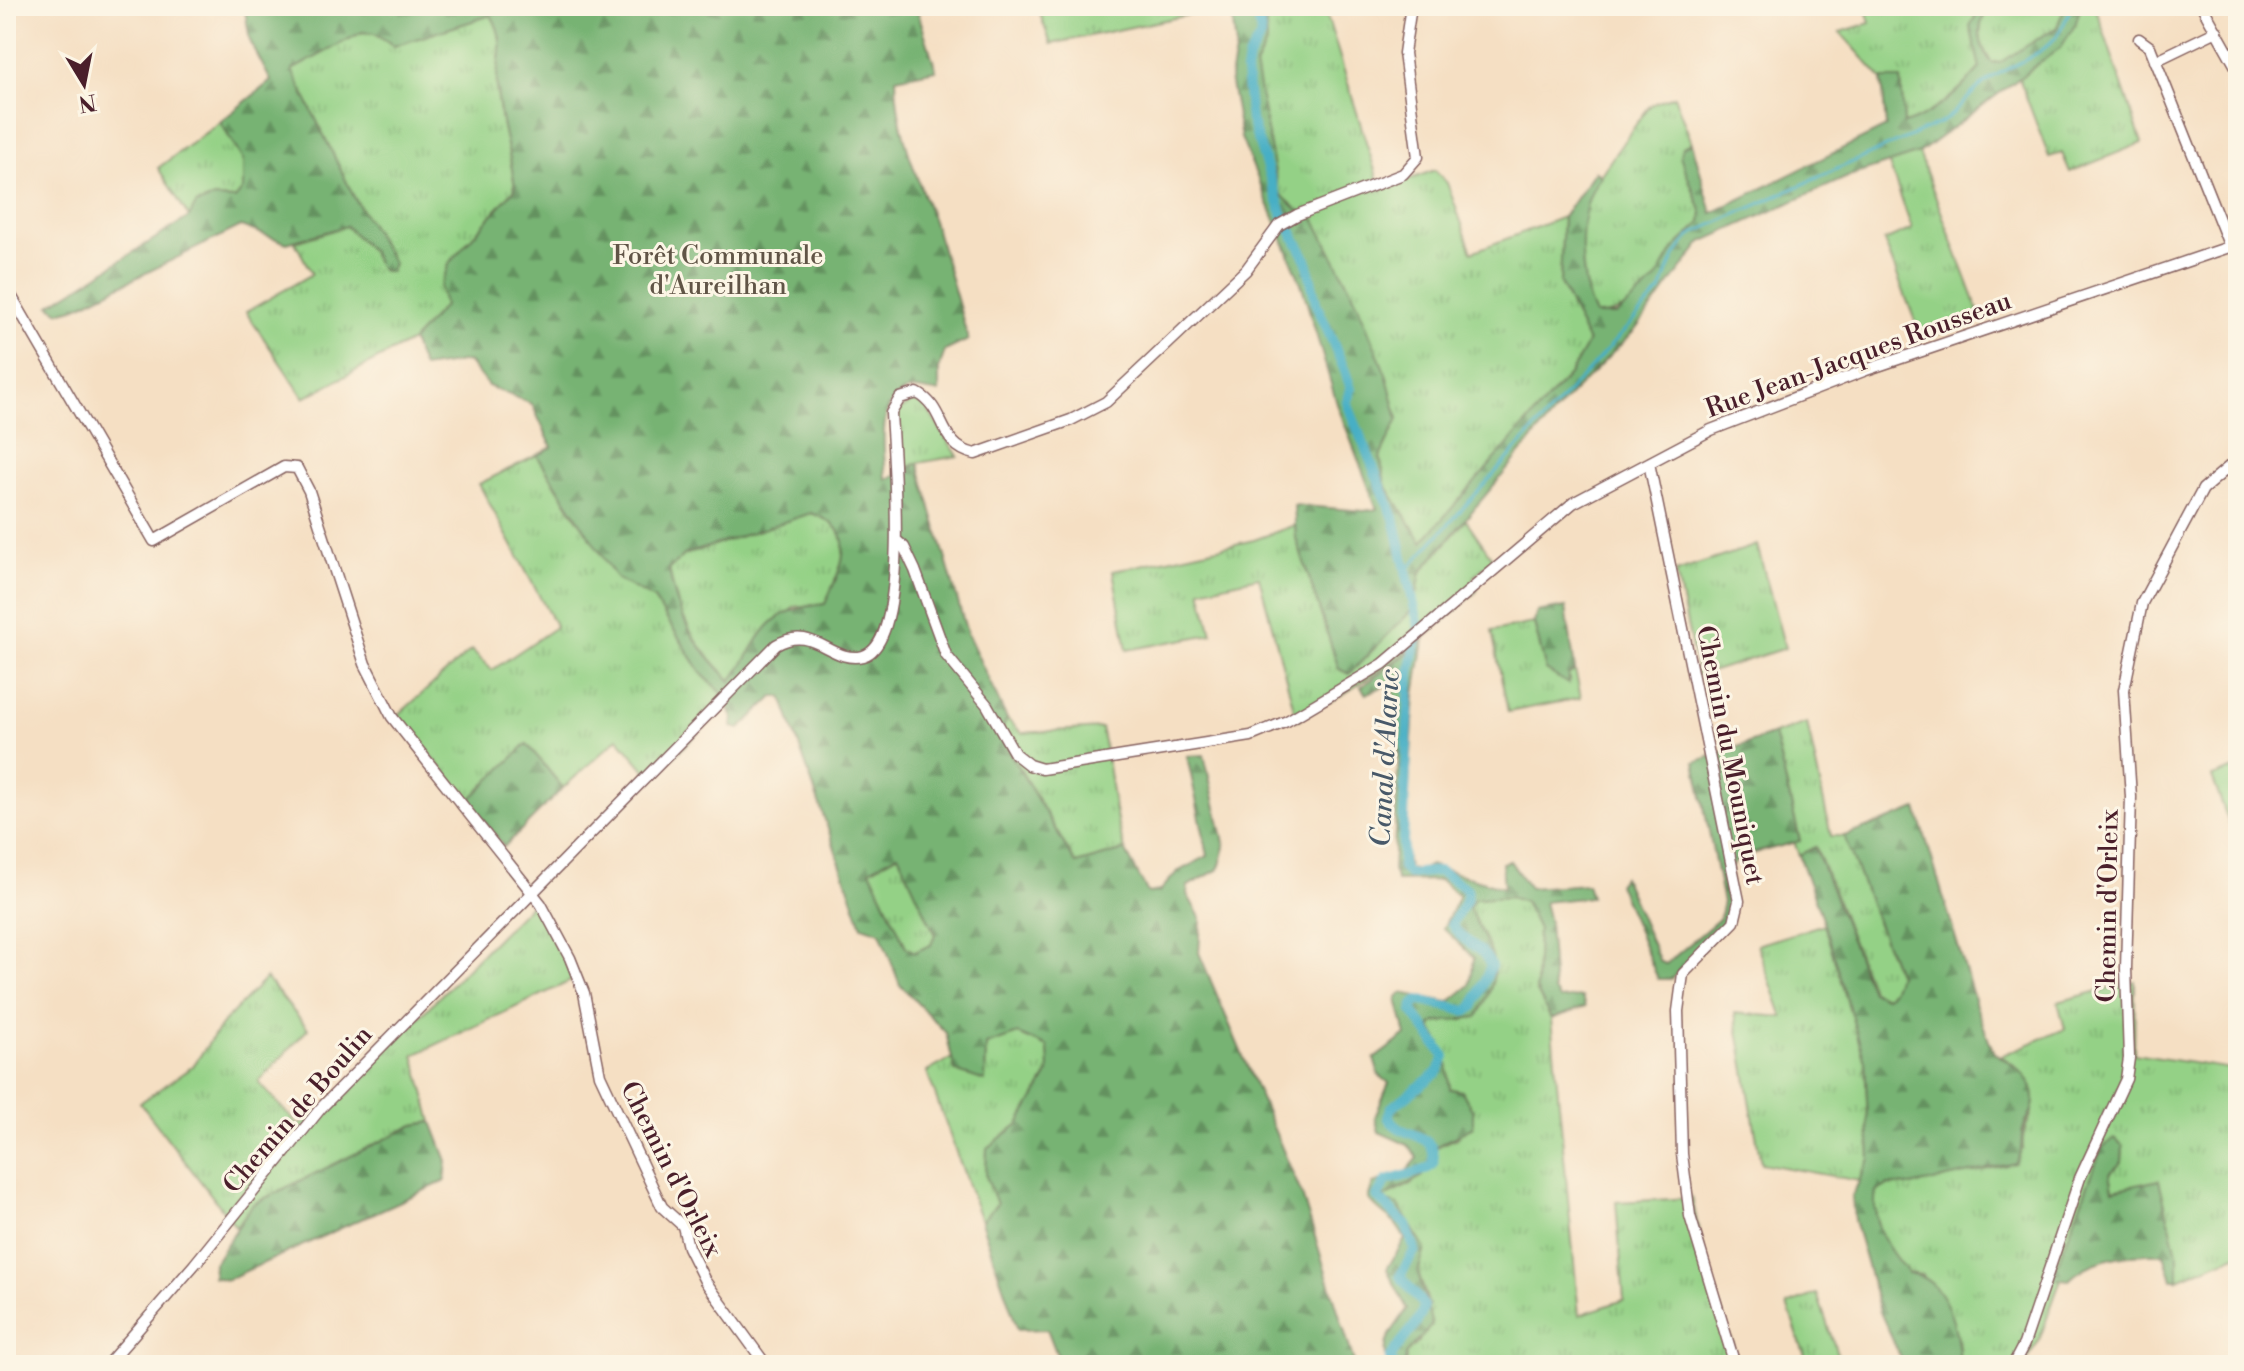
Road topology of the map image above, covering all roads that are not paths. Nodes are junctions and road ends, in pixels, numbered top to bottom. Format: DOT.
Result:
graph roads {
  1 [pos="1411,6"];
  2 [pos="2202,6"];
  3 [pos="2217,31"];
  4 [pos="2139,39"];
  5 [pos="2155,61"];
  6 [pos="2238,70"];
  7 [pos="2234,246"];
  8 [pos="6,287"];
  9 [pos="2238,459"];
  10 [pos="1649,463"];
  11 [pos="896,540"];
  12 [pos="531,893"];
  13 [pos="107,1365"];
  14 [pos="766,1365"];
  15 [pos="1735,1365"];
  16 [pos="2013,1365"];
  1 -- 11 [label="street, Chemin de Boulin"];
  2 -- 3 [label="street"];
  3 -- 5 [label="street"];
  3 -- 6 [label="street"];
  4 -- 5 [label="street"];
  5 -- 7 [label="street"];
  7 -- 10 [label="street, Rue Jean-Jacques Rousseau"];
  8 -- 12 [label="street, Chemin d'Orleix"];
  9 -- 16 [label="street, Chemin d'Orleix"];
  10 -- 11 [label="street, Rue Jean-Jacques Rousseau"];
  10 -- 15 [label="street, Chemin du Mouniquet"];
  11 -- 12 [label="street, Chemin de Boulin"];
  12 -- 13 [label="street, Chemin de Boulin"];
  12 -- 14 [label="street, Chemin d'Orleix"];
}
